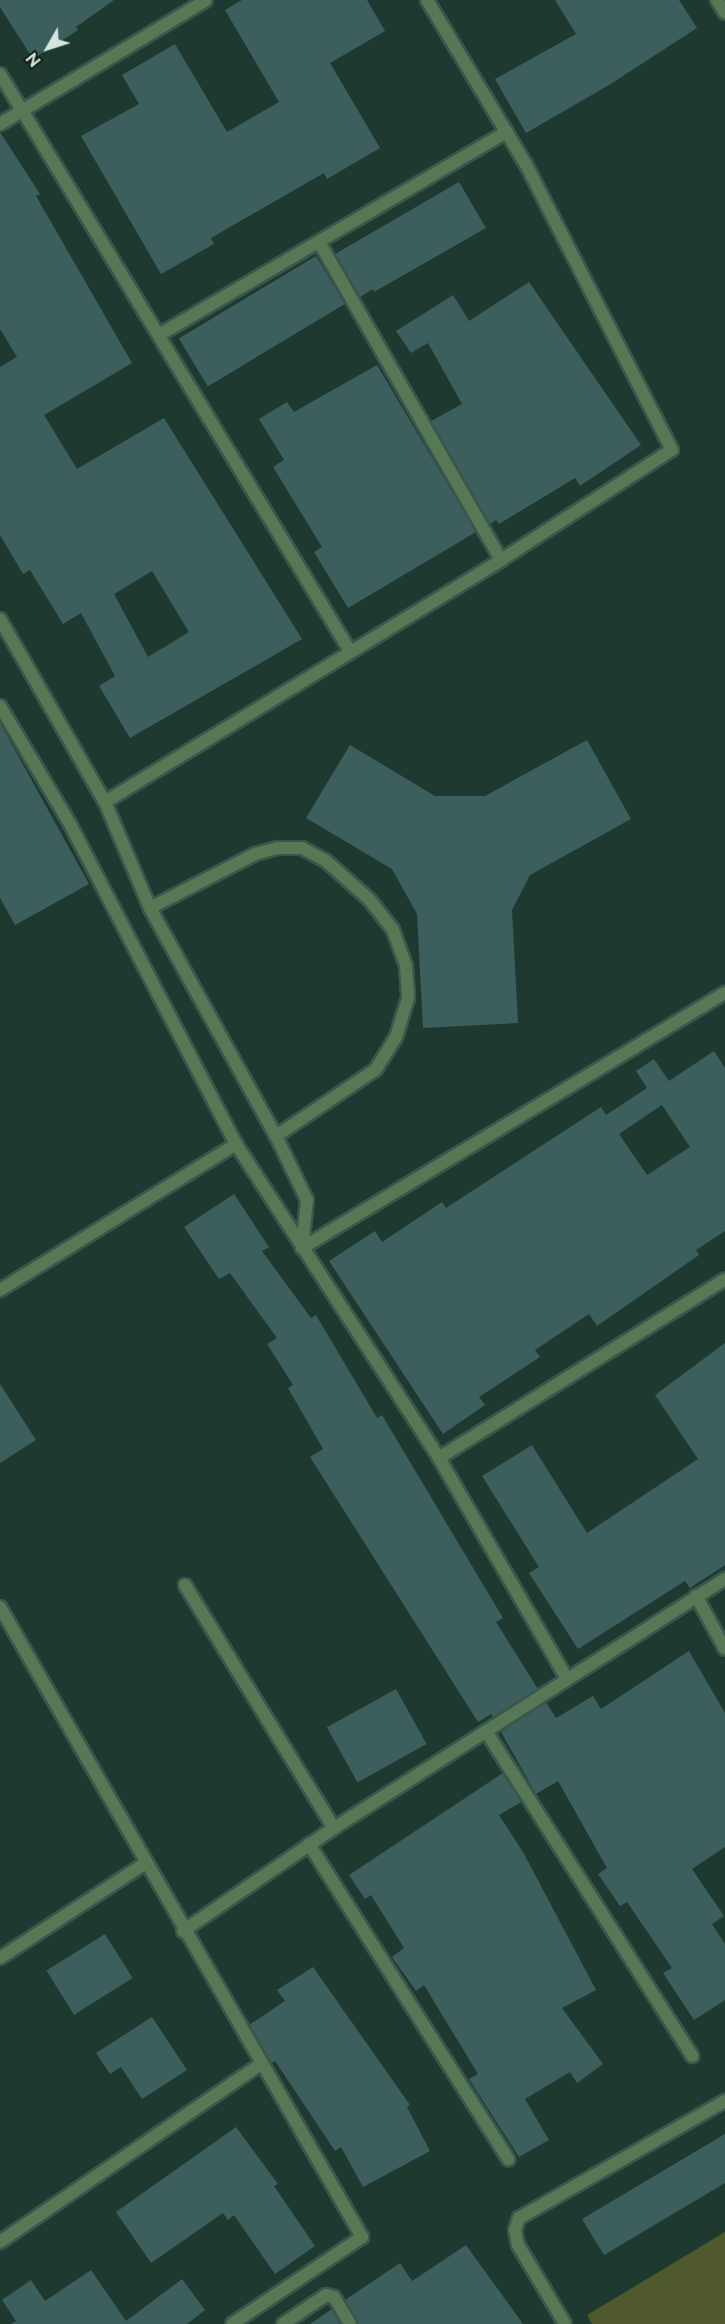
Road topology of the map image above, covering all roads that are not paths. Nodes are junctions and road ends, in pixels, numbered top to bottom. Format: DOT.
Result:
graph roads {
  1 [pos="206,0"];
  2 [pos="427,0"];
  3 [pos="717,0"];
  4 [pos="725,13"];
  5 [pos="0,74"];
  6 [pos="22,110"];
  7 [pos="0,124"];
  8 [pos="507,132"];
  9 [pos="319,242"];
  10 [pos="159,335"];
  11 [pos="501,560"];
  12 [pos="0,620"];
  13 [pos="350,651"];
  14 [pos="0,706"];
  15 [pos="105,802"];
  16 [pos="150,908"];
  17 [pos="725,993"];
  18 [pos="276,1136"];
  19 [pos="236,1144"];
  20 [pos="302,1248"];
  21 [pos="725,1279"];
  22 [pos="0,1290"];
  23 [pos="438,1458"];
  24 [pos="725,1579"];
  25 [pos="185,1585"];
  26 [pos="696,1596"];
  27 [pos="0,1607"];
  28 [pos="725,1649"];
  29 [pos="567,1679"];
  30 [pos="486,1731"];
  31 [pos="334,1828"];
  32 [pos="309,1844"];
  33 [pos="144,1864"];
  34 [pos="183,1931"];
  35 [pos="0,1958"];
  36 [pos="692,2056"];
  37 [pos="261,2064"];
  38 [pos="725,2101"];
  39 [pos="508,2159"];
  40 [pos="0,2241"];
  41 [pos="232,2324"];
  42 [pos="283,2324"];
  43 [pos="350,2324"];
  44 [pos="565,2324"];
  1 -- 6 [label="street"];
  2 -- 8 [label="street"];
  3 -- 4 [label="street"];
  5 -- 6 [label="street"];
  6 -- 7 [label="street"];
  6 -- 10 [label="street"];
  8 -- 9 [label="street"];
  8 -- 11 [label="street"];
  9 -- 10 [label="street"];
  9 -- 11 [label="street"];
  10 -- 13 [label="street"];
  11 -- 13 [label="street"];
  12 -- 15 [label="street"];
  13 -- 15 [label="street"];
  14 -- 19 [label="street"];
  15 -- 16 [label="street"];
  16 -- 18 [label="street"];
  16 -- 18 [label="street"];
  17 -- 20 [label="street"];
  18 -- 20 [label="street"];
  19 -- 20 [label="street"];
  19 -- 22 [label="street"];
  20 -- 23 [label="street"];
  21 -- 23 [label="street"];
  23 -- 29 [label="street"];
  24 -- 26 [label="street"];
  25 -- 31 [label="street"];
  26 -- 28 [label="street"];
  26 -- 29 [label="street"];
  27 -- 33 [label="street"];
  29 -- 30 [label="street"];
  30 -- 31 [label="street"];
  30 -- 36 [label="street"];
  31 -- 32 [label="street"];
  32 -- 34 [label="street"];
  32 -- 39 [label="street"];
  33 -- 34 [label="street"];
  33 -- 35 [label="street"];
  34 -- 37 [label="street"];
  37 -- 40 [label="street"];
  37 -- 41 [label="street"];
  38 -- 44 [label="street"];
  42 -- 43 [label="street"];
}
